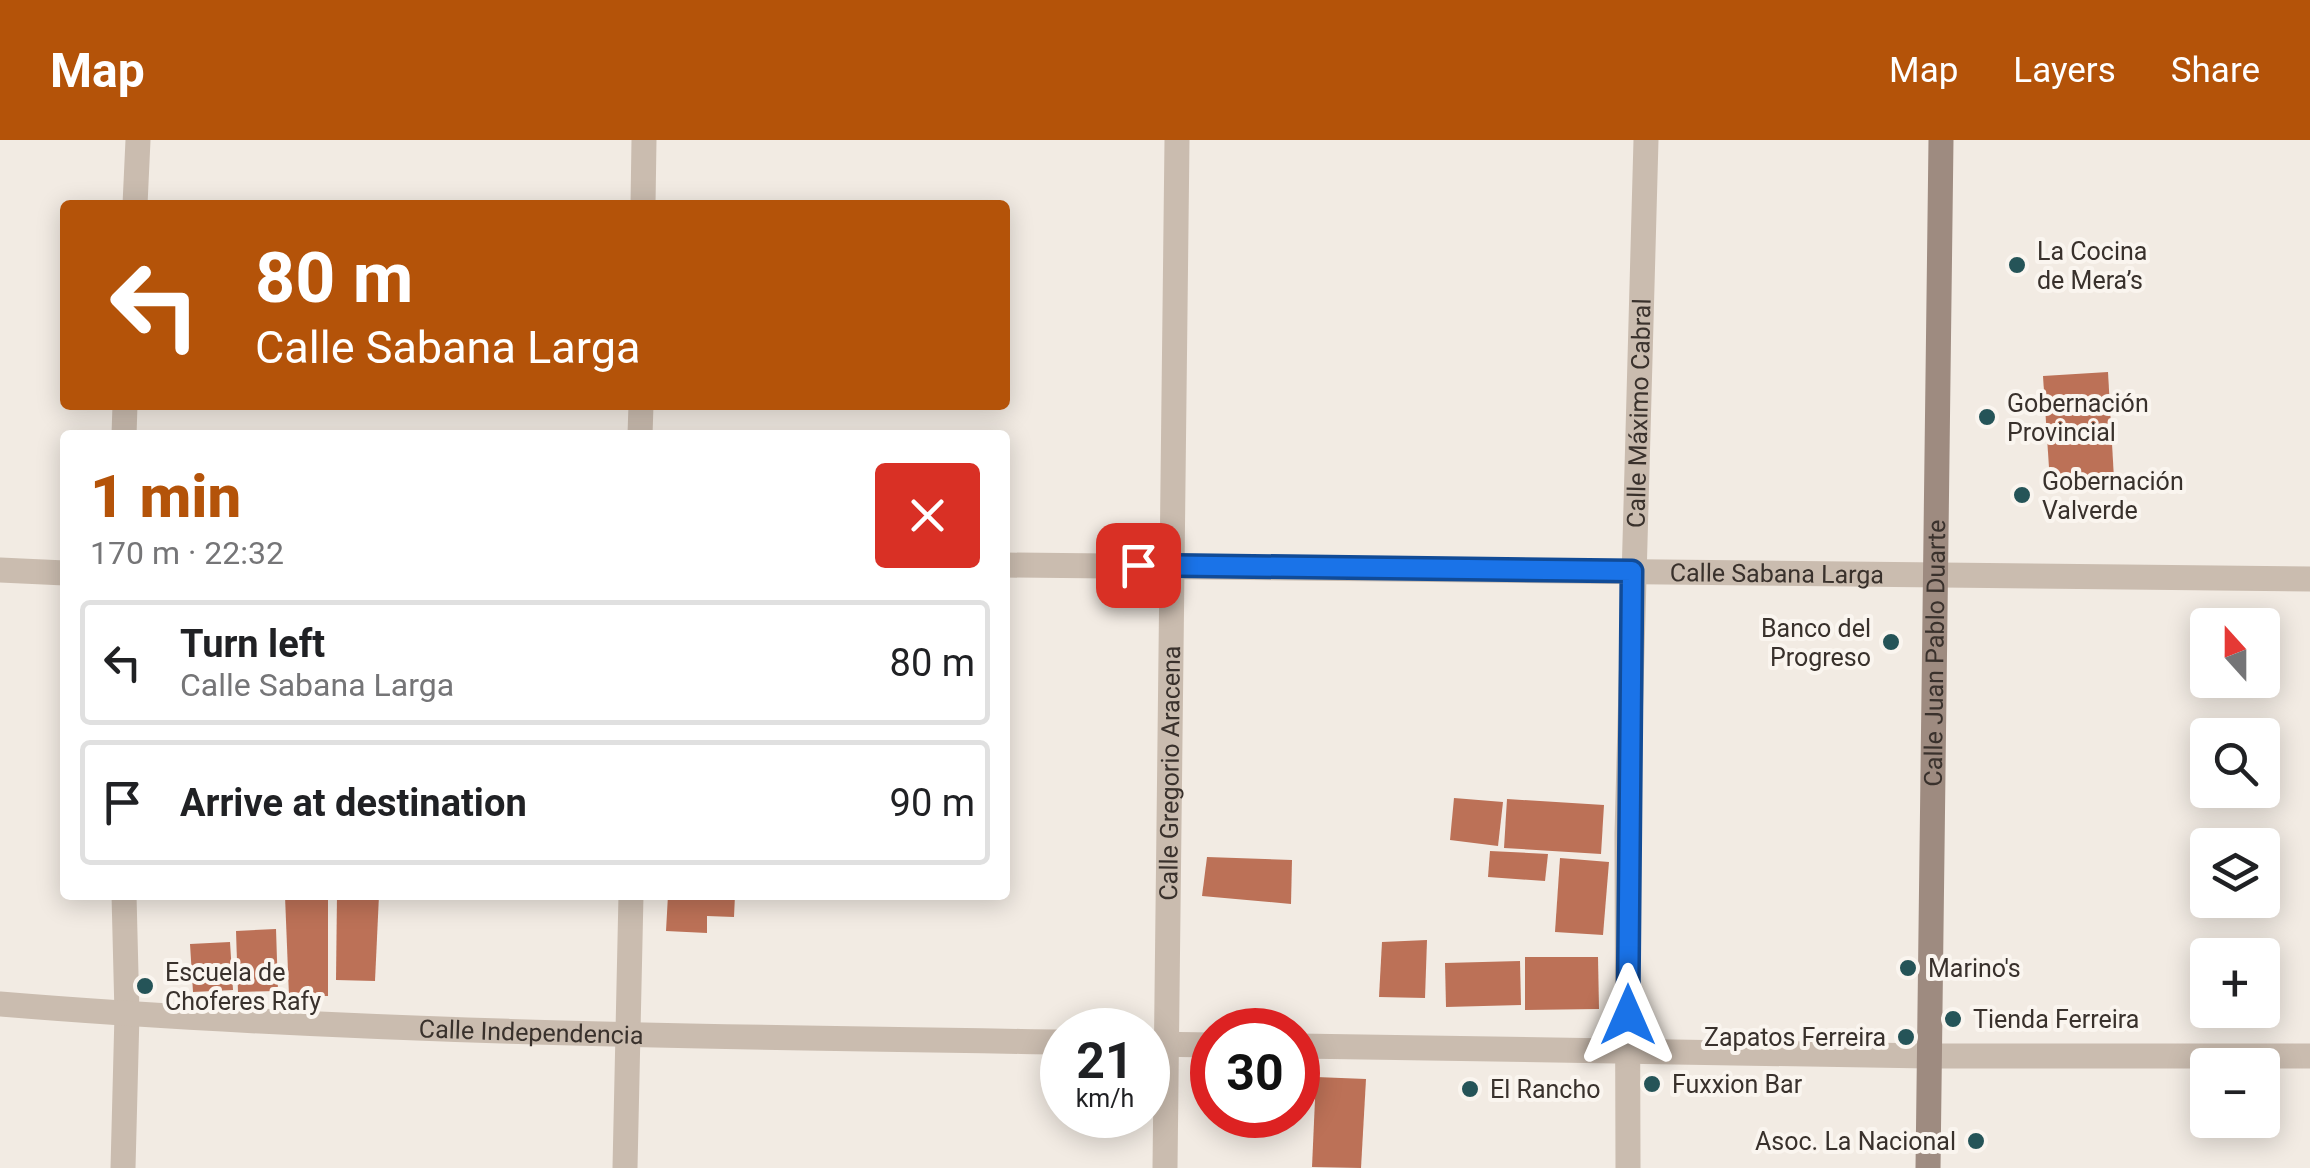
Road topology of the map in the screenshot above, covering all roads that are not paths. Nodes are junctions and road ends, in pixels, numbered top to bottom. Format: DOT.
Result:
graph roads {
  1 [pos="138,140"];
  2 [pos="644,140"];
  3 [pos="1177,140"];
  4 [pos="1646,140"];
  5 [pos="1941,140"];
  6 [pos="135,200"];
  7 [pos="643,200"];
  8 [pos="1010,565"];
  9 [pos="1171,565"];
  10 [pos="0,570"];
  11 [pos="1632,571"];
  12 [pos="60,573"];
  13 [pos="1937,577"];
  14 [pos="2310,580"];
  15 [pos="124,900"];
  16 [pos="631,900"];
  17 [pos="0,1004"];
  18 [pos="1157,1008"];
  19 [pos="127,1014"];
  20 [pos="628,1036"];
  21 [pos="1040,1042"];
  22 [pos="1320,1046"];
  23 [pos="1628,1052"];
  24 [pos="1929,1056"];
  25 [pos="2310,1056"];
  26 [pos="1164,1138"];
  27 [pos="122,1168"];
  28 [pos="626,1168"];
  29 [pos="1166,1168"];
  30 [pos="1628,1168"];
  31 [pos="1928,1168"];
  1 -- 6 [label="street"];
  2 -- 7 [label="street"];
  3 -- 9 [label="street, Calle Gregorio Aracena"];
  4 -- 11 [label="street, Calle Máximo Cabral"];
  5 -- 13 [label="main road, Calle Juan Pablo Duarte"];
  8 -- 9 [label="street, Calle Sabana Larga"];
  9 -- 11 [label="street, Calle Sabana Larga"];
  9 -- 18 [label="street, Calle Gregorio Aracena"];
  10 -- 12 [label="street"];
  11 -- 13 [label="street, Calle Sabana Larga"];
  11 -- 23 [label="street, Calle Máximo Cabral"];
  13 -- 14 [label="street, Calle Sabana Larga"];
  13 -- 24 [label="main road, Calle Juan Pablo Duarte"];
  15 -- 19 [label="street"];
  16 -- 20 [label="street"];
  17 -- 19 [label="street, Calle Independencia"];
  19 -- 20 [label="street, Calle Independencia"];
  19 -- 27 [label="street"];
  20 -- 21 [label="street, Calle Independencia"];
  20 -- 28 [label="street"];
  22 -- 23 [label="street"];
  23 -- 24 [label="street"];
  23 -- 30 [label="street, Calle Máximo Cabral"];
  24 -- 25 [label="street"];
  24 -- 31 [label="main road, Calle Juan Pablo Duarte"];
  26 -- 29 [label="street, Calle Gregorio Aracena"];
}
